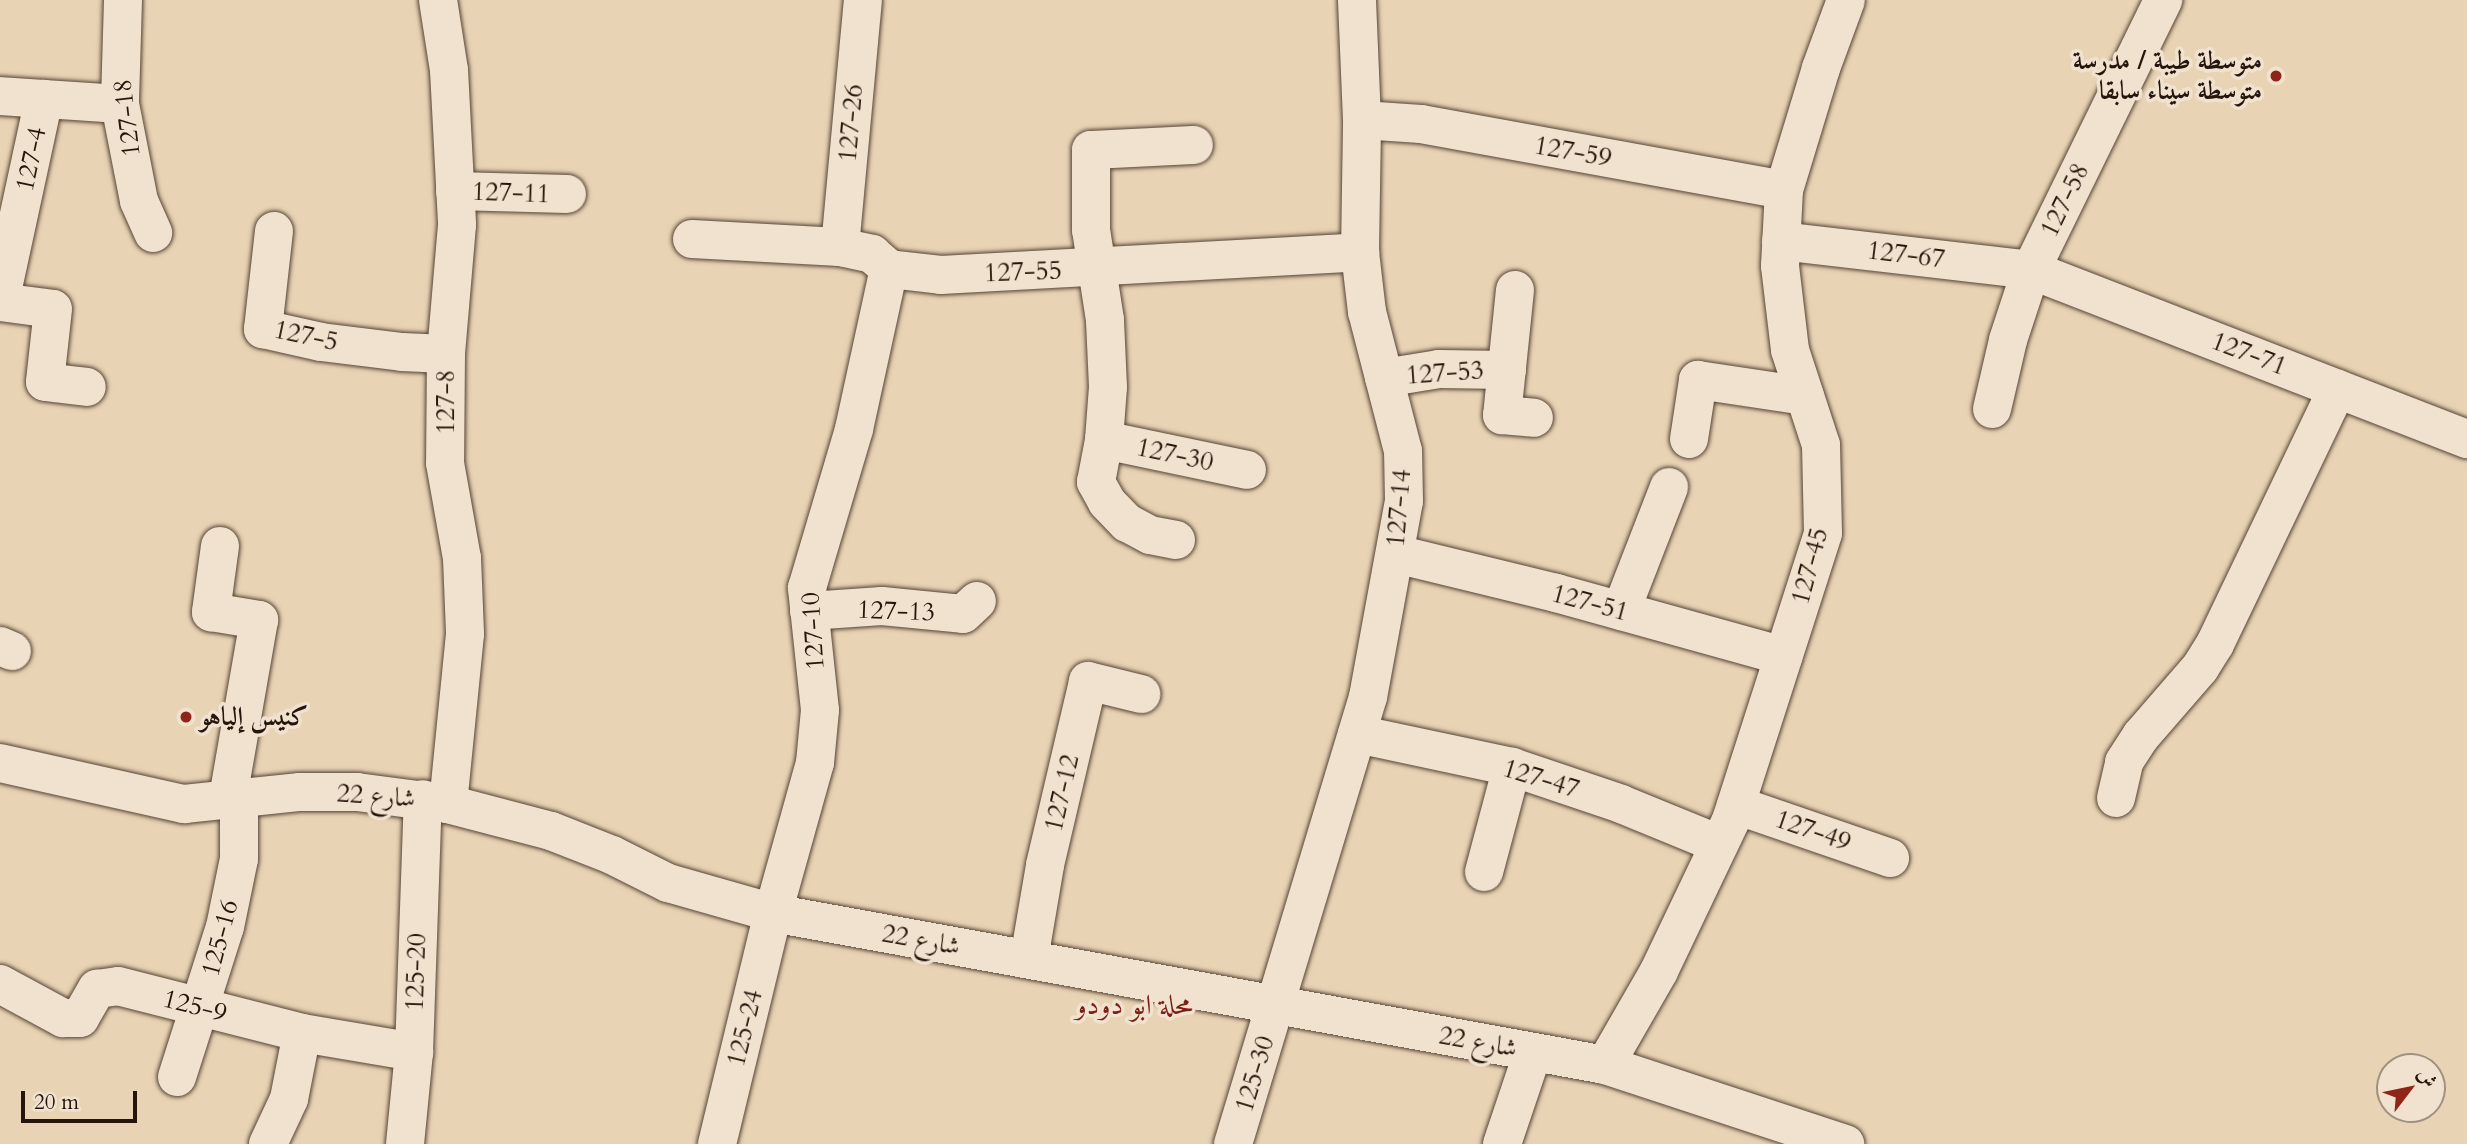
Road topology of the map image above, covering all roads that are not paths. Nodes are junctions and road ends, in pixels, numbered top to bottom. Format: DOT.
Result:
graph roads {
  1 [pos="123,0"];
  2 [pos="438,0"];
  3 [pos="863,0"];
  4 [pos="1357,0"];
  5 [pos="1846,0"];
  6 [pos="2163,0"];
  7 [pos="0,96"];
  8 [pos="44,99"];
  9 [pos="120,104"];
  10 [pos="1362,120"];
  11 [pos="1194,145"];
  12 [pos="1784,190"];
  13 [pos="455,191"];
  14 [pos="567,194"];
  15 [pos="274,231"];
  16 [pos="153,233"];
  17 [pos="692,239"];
  18 [pos="1781,240"];
  19 [pos="840,247"];
  20 [pos="1360,252"];
  21 [pos="889,269"];
  22 [pos="1097,269"];
  23 [pos="2031,270"];
  24 [pos="1515,290"];
  25 [pos="0,302"];
  26 [pos="446,354"];
  27 [pos="1507,370"];
  28 [pos="1384,378"];
  29 [pos="87,387"];
  30 [pos="2337,389"];
  31 [pos="1805,396"];
  32 [pos="1992,410"];
  33 [pos="1534,418"];
  34 [pos="1689,439"];
  35 [pos="2467,439"];
  36 [pos="1104,440"];
  37 [pos="1247,470"];
  38 [pos="1668,487"];
  39 [pos="1177,540"];
  40 [pos="220,546"];
  41 [pos="1395,554"];
  42 [pos="977,601"];
  43 [pos="809,611"];
  44 [pos="1621,611"];
  45 [pos="1783,656"];
  46 [pos="1141,694"];
  47 [pos="1357,734"];
  48 [pos="0,763"];
  49 [pos="1512,767"];
  50 [pos="234,797"];
  51 [pos="2116,798"];
  52 [pos="435,801"];
  53 [pos="1736,805"];
  54 [pos="1719,844"];
  55 [pos="1890,858"];
  56 [pos="1484,872"];
  57 [pos="774,913"];
  58 [pos="1029,959"];
  59 [pos="0,984"];
  60 [pos="1276,1005"];
  61 [pos="201,1007"];
  62 [pos="302,1033"];
  63 [pos="414,1052"];
  64 [pos="1534,1052"];
  65 [pos="1605,1065"];
  66 [pos="177,1077"];
  67 [pos="268,1144"];
  68 [pos="405,1144"];
  69 [pos="717,1144"];
  70 [pos="1233,1144"];
  71 [pos="1502,1144"];
  72 [pos="1845,1144"];
  1 -- 9 [label="street, 127-18"];
  2 -- 13 [label="street, 127-8"];
  3 -- 19 [label="street, 127-26"];
  4 -- 10 [label="street, 127-14"];
  5 -- 12 [label="street, 127-45"];
  6 -- 23 [label="street, 127-58"];
  7 -- 8 [label="street"];
  8 -- 9 [label="street"];
  8 -- 25 [label="street, 127-4"];
  9 -- 16 [label="street, 127-18"];
  10 -- 12 [label="street, 127-59"];
  10 -- 20 [label="street, 127-14"];
  11 -- 22 [label="street"];
  12 -- 18 [label="street, 127-45"];
  13 -- 14 [label="street, 127-11"];
  13 -- 26 [label="street, 127-8"];
  15 -- 26 [label="street, 127-5"];
  17 -- 19 [label="street, 127-55"];
  18 -- 23 [label="street, 127-67"];
  18 -- 31 [label="street, 127-45"];
  19 -- 21 [label="street, 127-55"];
  20 -- 22 [label="street, 127-55"];
  20 -- 28 [label="street, 127-14"];
  21 -- 22 [label="street, 127-55"];
  21 -- 43 [label="street, 127-10"];
  22 -- 36 [label="street"];
  23 -- 30 [label="street, 127-71"];
  23 -- 32 [label="street, 127-58"];
  24 -- 27 [label="street"];
  25 -- 29 [label="street"];
  26 -- 52 [label="street, 127-8"];
  27 -- 28 [label="street, 127-53"];
  27 -- 33 [label="street"];
  28 -- 41 [label="street, 127-14"];
  30 -- 35 [label="street, 127-71"];
  30 -- 51 [label="street"];
  31 -- 34 [label="street"];
  31 -- 45 [label="street, 127-45"];
  36 -- 37 [label="street, 127-30"];
  36 -- 39 [label="street"];
  38 -- 44 [label="street"];
  40 -- 50 [label="street, 125-16"];
  41 -- 44 [label="street, 127-51"];
  41 -- 47 [label="street, 127-14"];
  42 -- 43 [label="street, 127-13"];
  43 -- 57 [label="street, 127-10"];
  44 -- 45 [label="street, 127-51"];
  45 -- 53 [label="street, 127-45"];
  46 -- 58 [label="street, 127-12"];
  47 -- 49 [label="street, 127-47"];
  47 -- 60 [label="street, 127-14"];
  48 -- 50 [label="street, شارع 22"];
  49 -- 54 [label="street, 127-47"];
  49 -- 56 [label="street"];
  50 -- 52 [label="street, شارع 22"];
  50 -- 61 [label="street, 125-16"];
  52 -- 57 [label="street, شارع 22"];
  52 -- 63 [label="street, 125-20"];
  53 -- 54 [label="street, 127-45"];
  53 -- 55 [label="street, 127-49"];
  54 -- 65 [label="street, 127-45"];
  57 -- 58 [label="street, شارع 22"];
  57 -- 69 [label="street, 125-24"];
  58 -- 60 [label="street, شارع 22"];
  59 -- 61 [label="street, 125-9"];
  60 -- 64 [label="street, شارع 22"];
  60 -- 70 [label="street, 125-30"];
  61 -- 62 [label="street, 125-9"];
  61 -- 66 [label="street, 125-16"];
  62 -- 63 [label="street, 125-9"];
  62 -- 67 [label="street"];
  63 -- 68 [label="street, 125-20"];
  64 -- 65 [label="street, شارع 22"];
  64 -- 71 [label="street"];
  65 -- 72 [label="street, شارع 22"];
}
